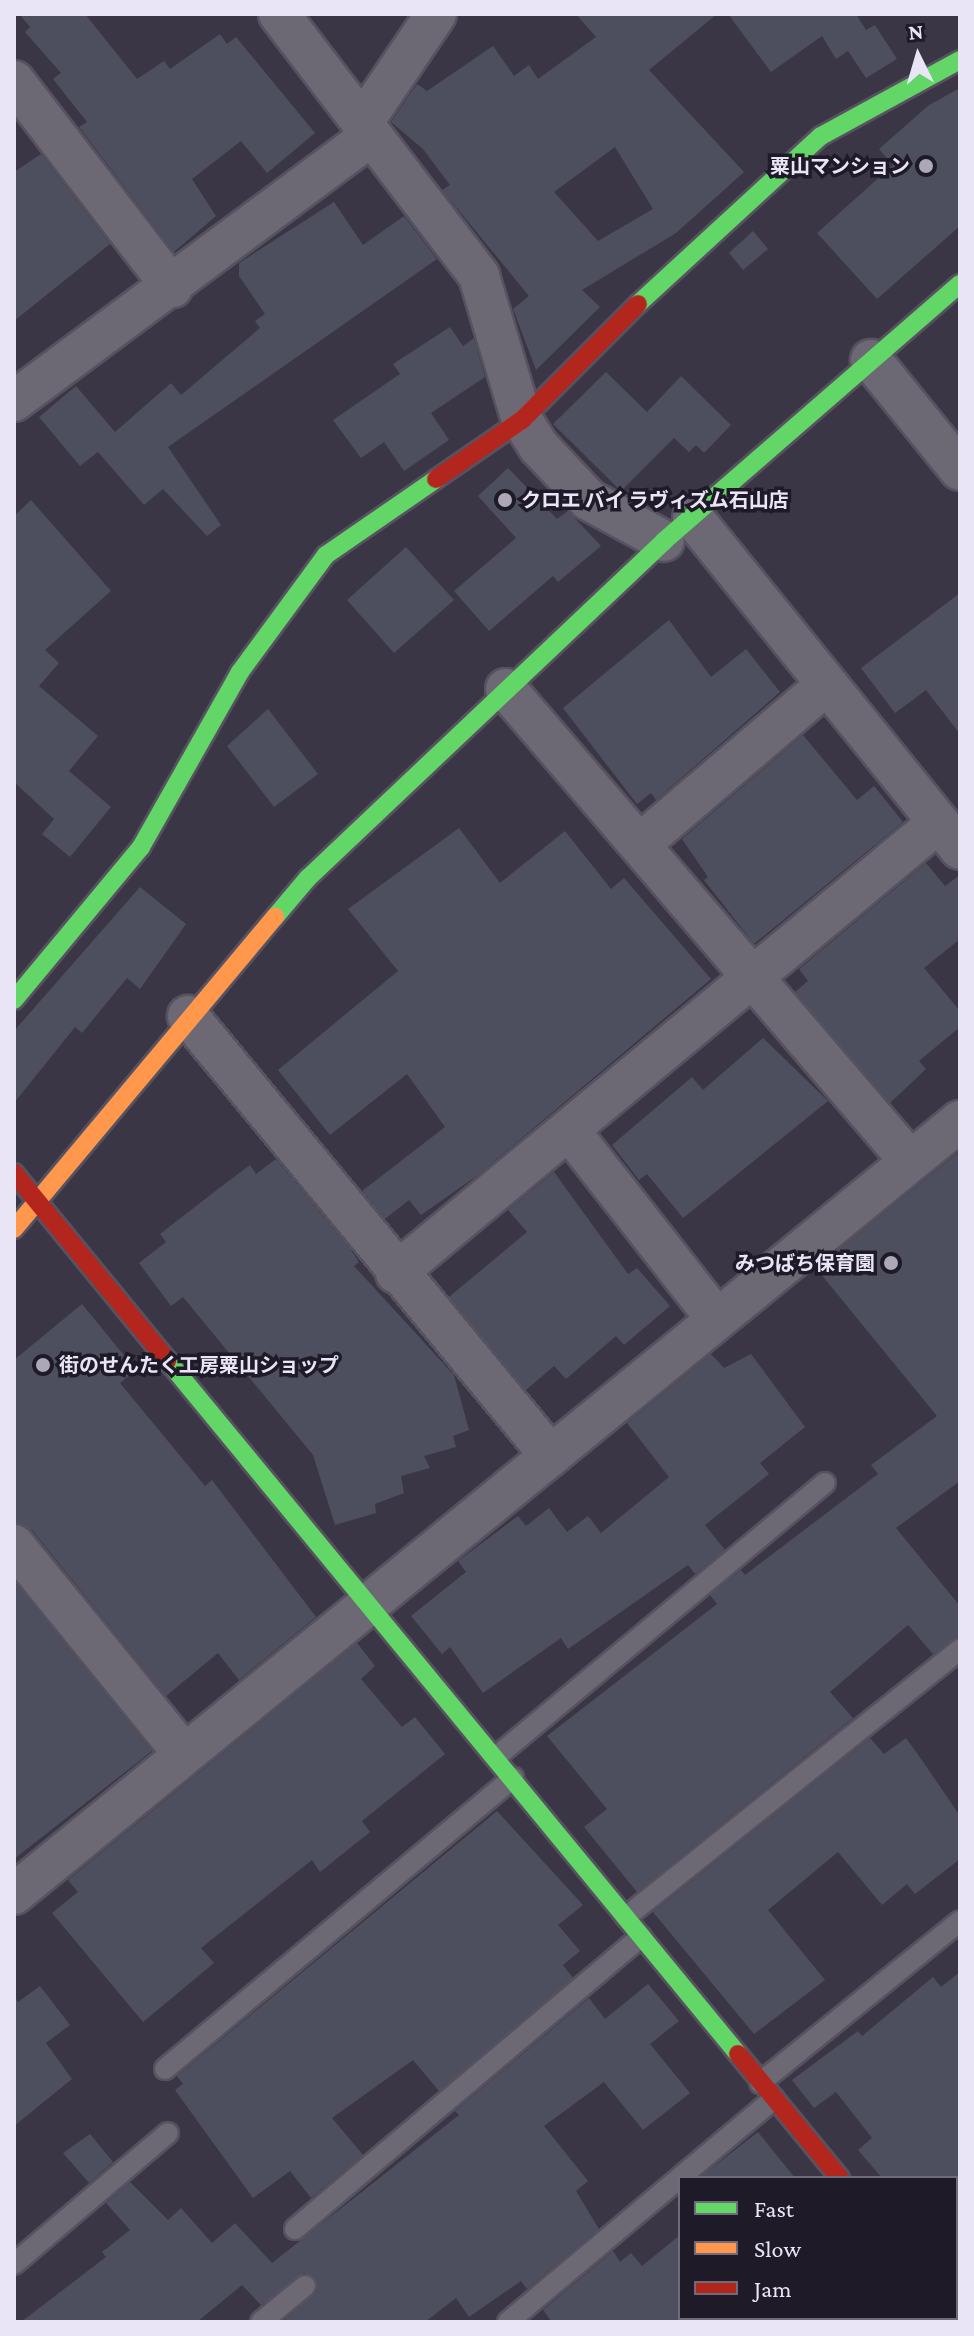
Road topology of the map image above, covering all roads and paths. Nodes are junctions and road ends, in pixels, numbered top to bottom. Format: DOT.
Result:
graph roads {
  1 [pos="279,14"];
  2 [pos="436,14"];
  3 [pos="960,60"];
  4 [pos="14,81"];
  5 [pos="367,130"];
  6 [pos="960,284"];
  7 [pos="172,287"];
  8 [pos="871,360"];
  9 [pos="14,401"];
  10 [pos="522,420"];
  11 [pos="960,470"];
  12 [pos="679,530"];
  13 [pos="826,685"];
  14 [pos="506,689"];
  15 [pos="949,836"];
  16 [pos="640,844"];
  17 [pos="751,974"];
  18 [pos="14,1000"];
  19 [pos="188,1016"];
  20 [pos="960,1121"];
  21 [pos="569,1130"];
  22 [pos="910,1161"];
  23 [pos="14,1173"];
  24 [pos="38,1200"];
  25 [pos="14,1229"];
  26 [pos="396,1273"];
  27 [pos="716,1318"];
  28 [pos="551,1456"];
  29 [pos="825,1483"];
  30 [pos="14,1545"];
  31 [pos="368,1606"];
  32 [pos="960,1649"];
  33 [pos="183,1753"];
  34 [pos="496,1757"];
  35 [pos="513,1778"];
  36 [pos="14,1894"];
  37 [pos="626,1917"];
  38 [pos="960,1921"];
  39 [pos="641,1937"];
  40 [pos="165,2069"];
  41 [pos="767,2091"];
  42 [pos="168,2133"];
  43 [pos="838,2176"];
  44 [pos="295,2229"];
  45 [pos="14,2264"];
  46 [pos="305,2286"];
  47 [pos="261,2322"];
  48 [pos="508,2322"];
  1 -- 5 [label="street"];
  2 -- 5 [label="street"];
  3 -- 10 [label="street"];
  4 -- 7 [label="street"];
  5 -- 7 [label="street"];
  5 -- 10 [label="street"];
  6 -- 8 [label="street"];
  7 -- 9 [label="street"];
  8 -- 11 [label="street"];
  8 -- 12 [label="street"];
  10 -- 12 [label="street"];
  10 -- 18 [label="street"];
  12 -- 13 [label="street"];
  12 -- 14 [label="street"];
  13 -- 15 [label="street"];
  13 -- 16 [label="street"];
  14 -- 16 [label="street"];
  14 -- 19 [label="street"];
  15 -- 17 [label="street"];
  16 -- 17 [label="street"];
  17 -- 21 [label="street"];
  17 -- 22 [label="street"];
  19 -- 24 [label="street"];
  19 -- 26 [label="street"];
  20 -- 22 [label="street"];
  21 -- 26 [label="street"];
  21 -- 27 [label="street"];
  22 -- 27 [label="street"];
  23 -- 24 [label="street"];
  24 -- 25 [label="street"];
  24 -- 31 [label="street"];
  26 -- 28 [label="street"];
  27 -- 28 [label="street"];
  28 -- 31 [label="street"];
  29 -- 34 [label="lane"];
  30 -- 33 [label="street"];
  31 -- 33 [label="street"];
  31 -- 34 [label="street"];
  32 -- 37 [label="lane"];
  33 -- 36 [label="street"];
  34 -- 35 [label="street"];
  35 -- 37 [label="street"];
  35 -- 40 [label="lane"];
  37 -- 39 [label="street"];
  38 -- 41 [label="lane"];
  39 -- 41 [label="street"];
  39 -- 44 [label="lane"];
  41 -- 43 [label="street"];
  41 -- 48 [label="lane"];
  42 -- 45 [label="lane"];
  46 -- 47 [label="lane"];
}
